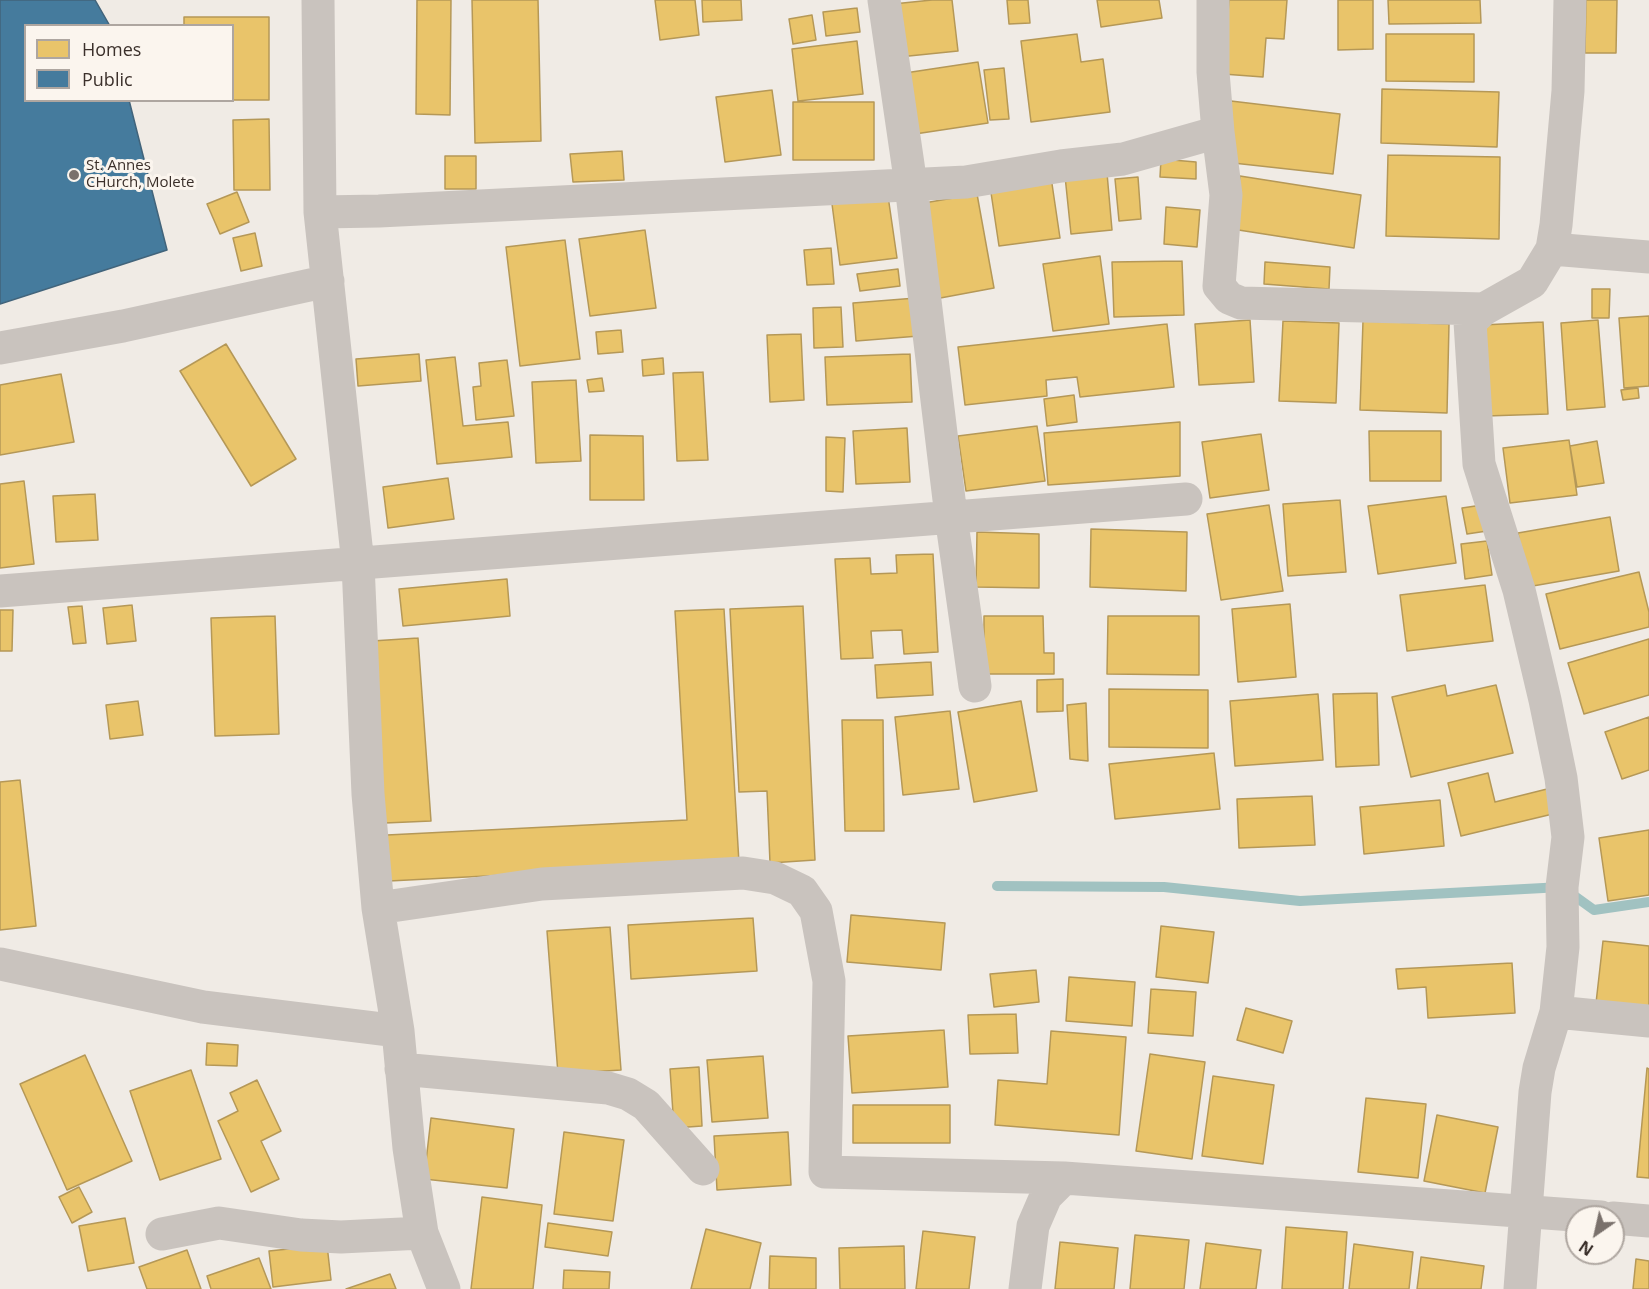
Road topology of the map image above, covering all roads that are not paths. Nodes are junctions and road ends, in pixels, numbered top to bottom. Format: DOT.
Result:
graph roads {
  1 [pos="318,0"];
  2 [pos="884,0"];
  3 [pos="1213,0"];
  4 [pos="1570,0"];
  5 [pos="1218,132"];
  6 [pos="911,185"];
  7 [pos="320,212"];
  8 [pos="1552,249"];
  9 [pos="1649,257"];
  10 [pos="328,281"];
  11 [pos="1484,309"];
  12 [pos="0,348"];
  13 [pos="1186,499"];
  14 [pos="951,516"];
  15 [pos="357,564"];
  16 [pos="0,591"];
  17 [pos="975,686"];
  18 [pos="378,908"];
  19 [pos="0,964"];
  20 [pos="1556,1012"];
  21 [pos="1649,1021"];
  22 [pos="398,1031"];
  23 [pos="401,1069"];
  24 [pos="703,1169"];
  25 [pos="1064,1178"];
  26 [pos="1526,1211"];
  27 [pos="1565,1214"];
  28 [pos="1625,1219"];
  29 [pos="1649,1221"];
  30 [pos="422,1233"];
  31 [pos="162,1234"];
  32 [pos="444,1289"];
  33 [pos="1025,1289"];
  34 [pos="1520,1289"];
  1 -- 7 [label="street"];
  2 -- 6 [label="street"];
  3 -- 5 [label="street"];
  4 -- 8 [label="street"];
  5 -- 6 [label="street"];
  5 -- 11 [label="street"];
  6 -- 7 [label="street"];
  6 -- 14 [label="street"];
  7 -- 10 [label="street"];
  8 -- 9 [label="street"];
  8 -- 11 [label="street"];
  10 -- 12 [label="street"];
  10 -- 15 [label="street"];
  11 -- 20 [label="street"];
  13 -- 14 [label="street"];
  14 -- 15 [label="street"];
  14 -- 17 [label="street"];
  15 -- 16 [label="street"];
  15 -- 18 [label="street"];
  18 -- 22 [label="street"];
  18 -- 25 [label="street"];
  19 -- 22 [label="street"];
  20 -- 21 [label="street"];
  20 -- 26 [label="street"];
  22 -- 23 [label="street"];
  23 -- 24 [label="street"];
  23 -- 30 [label="street"];
  25 -- 26 [label="street"];
  25 -- 33 [label="street"];
  26 -- 27 [label="street"];
  26 -- 34 [label="street"];
  28 -- 29 [label="street"];
  30 -- 31 [label="street"];
  30 -- 32 [label="street"];
}
